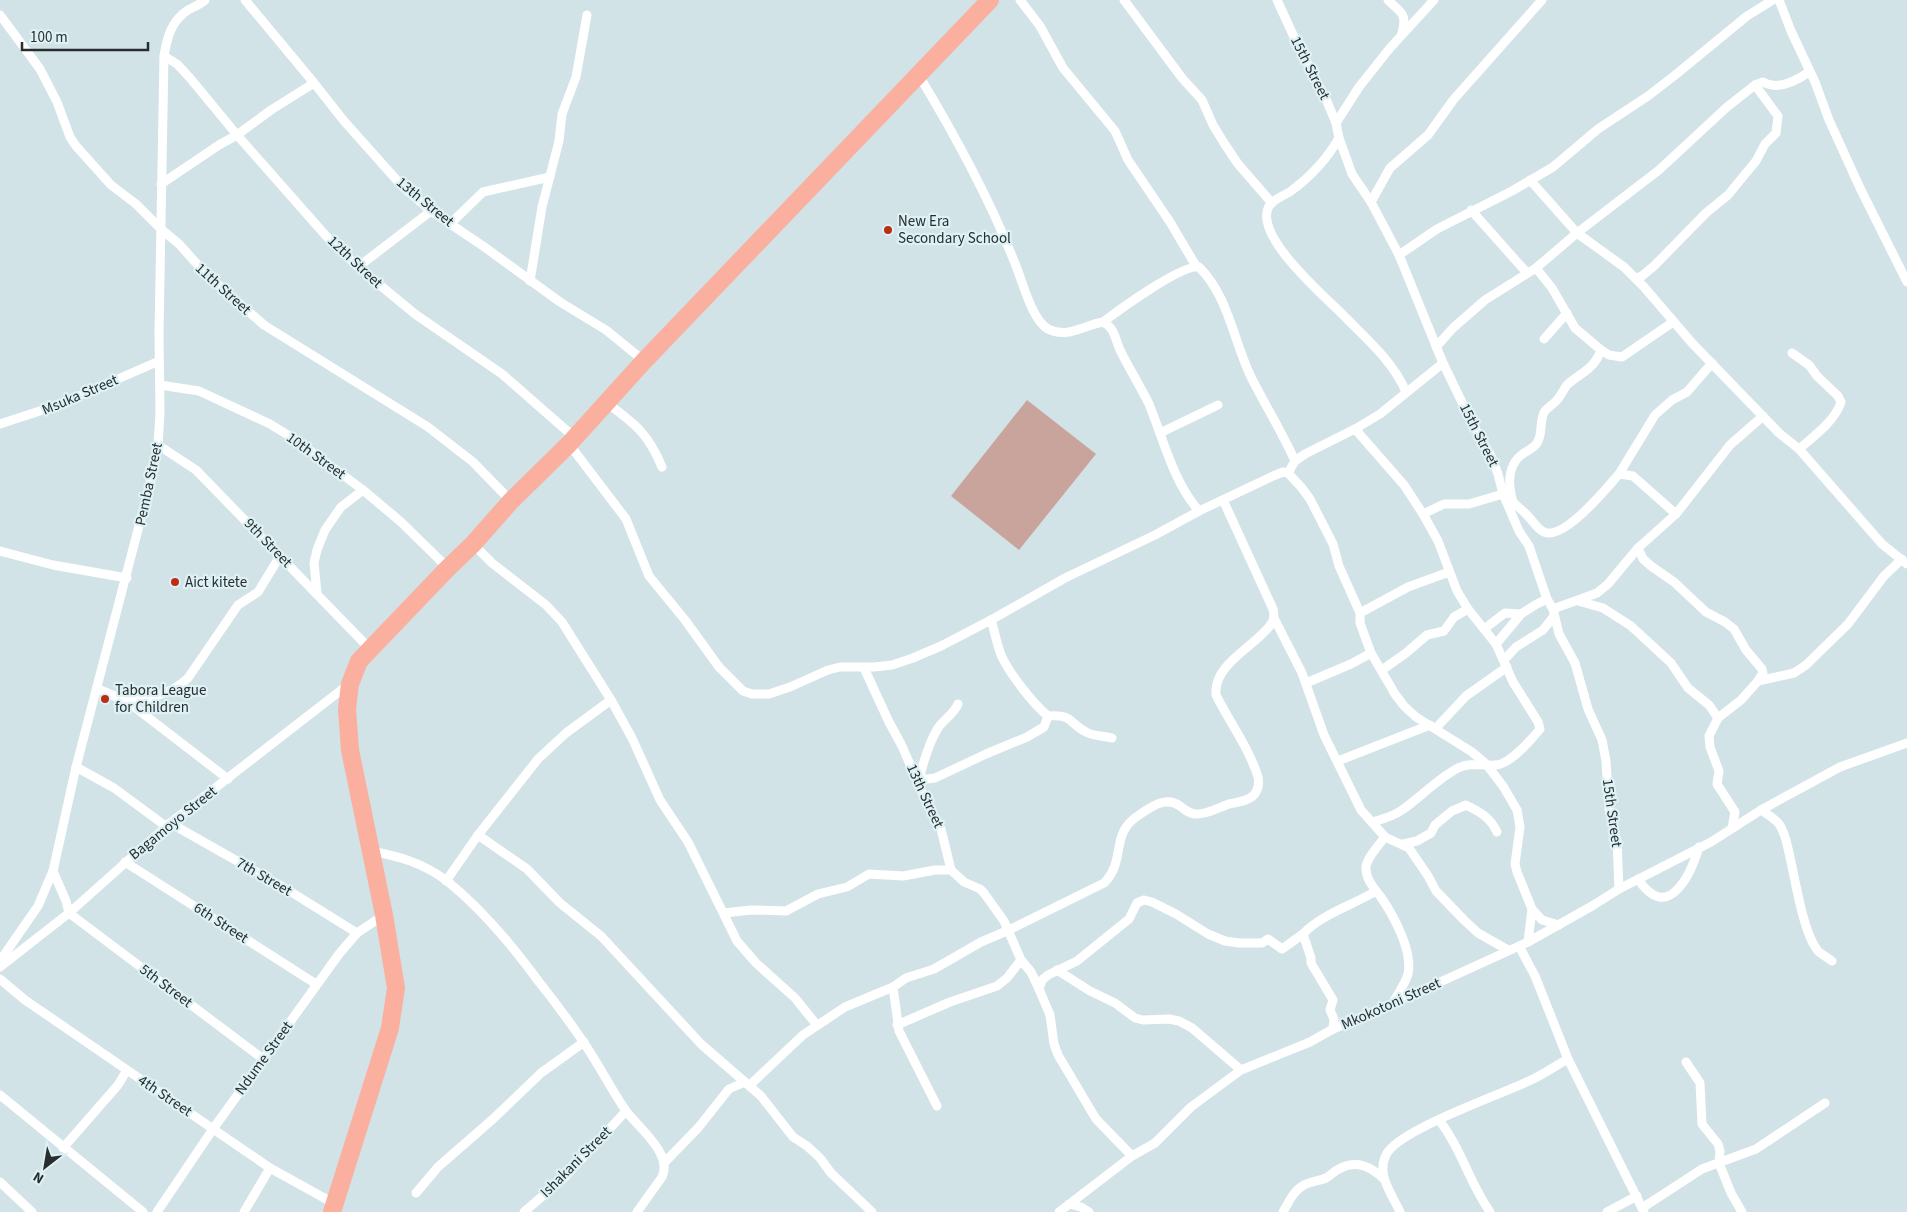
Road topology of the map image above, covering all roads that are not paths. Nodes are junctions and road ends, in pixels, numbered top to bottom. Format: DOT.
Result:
graph roads {
  1 [pos="205,0"];
  2 [pos="245,0"];
  3 [pos="990,0"];
  4 [pos="1020,0"];
  5 [pos="1124,0"];
  6 [pos="1277,0"];
  7 [pos="1388,0"];
  8 [pos="1434,0"];
  9 [pos="1542,0"];
  10 [pos="1773,0"];
  11 [pos="1779,0"];
  12 [pos="0,14"];
  13 [pos="588,15"];
  14 [pos="1402,34"];
  15 [pos="164,56"];
  16 [pos="1809,72"];
  17 [pos="918,74"];
  18 [pos="314,83"];
  19 [pos="1755,85"];
  20 [pos="1336,123"];
  21 [pos="237,135"];
  22 [pos="1339,138"];
  23 [pos="550,177"];
  24 [pos="1530,180"];
  25 [pos="161,184"];
  26 [pos="1370,202"];
  27 [pos="1272,203"];
  28 [pos="1472,210"];
  29 [pos="431,211"];
  30 [pos="450,224"];
  31 [pos="161,229"];
  32 [pos="1577,233"];
  33 [pos="1399,255"];
  34 [pos="1196,266"];
  35 [pos="358,267"];
  36 [pos="1536,268"];
  37 [pos="1527,273"];
  38 [pos="1634,278"];
  39 [pos="530,281"];
  40 [pos="1907,282"];
  41 [pos="1566,313"];
  42 [pos="1103,322"];
  43 [pos="1673,322"];
  44 [pos="1544,339"];
  45 [pos="1436,347"];
  46 [pos="1601,350"];
  47 [pos="1792,353"];
  48 [pos="159,361"];
  49 [pos="644,361"];
  50 [pos="1443,363"];
  51 [pos="1712,363"];
  52 [pos="160,385"];
  53 [pos="1406,392"];
  54 [pos="607,403"];
  55 [pos="1218,405"];
  56 [pos="1764,416"];
  57 [pos="0,424"];
  58 [pos="1355,429"];
  59 [pos="1160,434"];
  60 [pos="572,441"];
  61 [pos="158,445"];
  62 [pos="1799,449"];
  63 [pos="1295,461"];
  64 [pos="662,467"];
  65 [pos="1288,473"];
  66 [pos="1619,474"];
  67 [pos="363,490"];
  68 [pos="1503,494"];
  69 [pos="1223,500"];
  70 [pos="512,501"];
  71 [pos="1513,502"];
  72 [pos="1200,512"];
  73 [pos="1423,514"];
  74 [pos="1676,514"];
  75 [pos="473,544"];
  76 [pos="1638,548"];
  77 [pos="0,550"];
  78 [pos="280,556"];
  79 [pos="1904,561"];
  80 [pos="448,568"];
  81 [pos="1449,572"];
  82 [pos="127,578"];
  83 [pos="317,593"];
  84 [pos="1547,599"];
  85 [pos="1578,601"];
  86 [pos="1468,609"];
  87 [pos="1553,612"];
  88 [pos="1360,613"];
  89 [pos="1521,614"];
  90 [pos="1274,618"];
  91 [pos="991,620"];
  92 [pos="1484,629"];
  93 [pos="1496,644"];
  94 [pos="370,649"];
  95 [pos="1371,653"];
  96 [pos="1505,664"];
  97 [pos="864,668"];
  98 [pos="1382,670"];
  99 [pos="1758,681"];
  100 [pos="1306,683"];
  101 [pos="350,684"];
  102 [pos="98,689"];
  103 [pos="611,700"];
  104 [pos="128,702"];
  105 [pos="958,704"];
  106 [pos="1048,716"];
  107 [pos="1718,718"];
  108 [pos="1433,727"];
  109 [pos="1112,738"];
  110 [pos="1907,743"];
  111 [pos="1338,761"];
  112 [pos="1486,764"];
  113 [pos="76,767"];
  114 [pos="228,779"];
  115 [pos="919,782"];
  116 [pos="1761,810"];
  117 [pos="1373,822"];
  118 [pos="168,825"];
  119 [pos="1732,828"];
  120 [pos="1497,832"];
  121 [pos="478,835"];
  122 [pos="1385,837"];
  123 [pos="1403,844"];
  124 [pos="1699,847"];
  125 [pos="369,851"];
  126 [pos="125,862"];
  127 [pos="951,870"];
  128 [pos="53,871"];
  129 [pos="1638,879"];
  130 [pos="446,881"];
  131 [pos="1619,889"];
  132 [pos="1376,891"];
  133 [pos="1532,909"];
  134 [pos="68,913"];
  135 [pos="724,913"];
  136 [pos="384,915"];
  137 [pos="1559,925"];
  138 [pos="1009,930"];
  139 [pos="357,933"];
  140 [pos="1303,934"];
  141 [pos="1524,944"];
  142 [pos="1508,950"];
  143 [pos="1022,960"];
  144 [pos="1832,960"];
  145 [pos="0,961"];
  146 [pos="0,967"];
  147 [pos="1057,970"];
  148 [pos="0,979"];
  149 [pos="316,984"];
  150 [pos="893,987"];
  151 [pos="1039,989"];
  152 [pos="1392,1004"];
  153 [pos="816,1024"];
  154 [pos="897,1024"];
  155 [pos="1333,1030"];
  156 [pos="584,1042"];
  157 [pos="263,1059"];
  158 [pos="1568,1059"];
  159 [pos="1686,1062"];
  160 [pos="127,1070"];
  161 [pos="1241,1070"];
  162 [pos="748,1084"];
  163 [pos="0,1094"];
  164 [pos="1825,1103"];
  165 [pos="937,1106"];
  166 [pos="626,1111"];
  167 [pos="1439,1120"];
  168 [pos="212,1129"];
  169 [pos="63,1148"];
  170 [pos="1132,1156"];
  171 [pos="664,1162"];
  172 [pos="1719,1163"];
  173 [pos="270,1168"];
  174 [pos="1384,1179"];
  175 [pos="0,1182"];
  176 [pos="416,1192"];
  177 [pos="1637,1196"];
  178 [pos="1069,1204"];
  179 [pos="334,1208"];
  180 [pos="1643,1210"];
  181 [pos="32,1212"];
  182 [pos="143,1212"];
  183 [pos="157,1212"];
  184 [pos="244,1212"];
  185 [pos="524,1212"];
  186 [pos="636,1212"];
  187 [pos="872,1212"];
  188 [pos="1059,1212"];
  189 [pos="1089,1212"];
  190 [pos="1283,1212"];
  191 [pos="1400,1212"];
  192 [pos="1490,1212"];
  193 [pos="1608,1212"];
  194 [pos="1742,1212"];
  1 -- 15 [label="street, Pemba Street"];
  2 -- 18 [label="street, 13th Street"];
  3 -- 17 [label="highway"];
  4 -- 34 [label="street"];
  5 -- 27 [label="street"];
  6 -- 20 [label="street, 15th Street"];
  7 -- 14 [label="street"];
  8 -- 14 [label="street"];
  9 -- 26 [label="street"];
  10 -- 24 [label="street"];
  11 -- 16 [label="street"];
  12 -- 31 [label="street, 11th Street"];
  13 -- 23 [label="street"];
  14 -- 20 [label="street"];
  15 -- 21 [label="street, 12th Street"];
  15 -- 25 [label="street, Pemba Street"];
  16 -- 19 [label="street"];
  16 -- 40 [label="street"];
  17 -- 42 [label="street"];
  17 -- 49 [label="highway"];
  18 -- 21 [label="street"];
  18 -- 29 [label="street, 13th Street"];
  19 -- 32 [label="street"];
  19 -- 38 [label="street"];
  20 -- 22 [label="street, 15th Street"];
  21 -- 25 [label="street"];
  21 -- 35 [label="street, 12th Street"];
  22 -- 26 [label="street, 15th Street"];
  22 -- 27 [label="street"];
  23 -- 30 [label="street"];
  23 -- 39 [label="street"];
  24 -- 28 [label="street"];
  24 -- 32 [label="street"];
  25 -- 31 [label="street, Pemba Street"];
  26 -- 33 [label="street, 15th Street"];
  27 -- 53 [label="street"];
  28 -- 33 [label="street"];
  28 -- 37 [label="street"];
  29 -- 30 [label="street, 13th Street"];
  29 -- 35 [label="street"];
  30 -- 39 [label="street, 13th Street"];
  31 -- 48 [label="street, Pemba Street"];
  31 -- 70 [label="street, 11th Street"];
  32 -- 36 [label="street"];
  32 -- 38 [label="street"];
  33 -- 45 [label="street, 15th Street"];
  34 -- 42 [label="street"];
  34 -- 63 [label="street"];
  35 -- 60 [label="street, 12th Street"];
  36 -- 37 [label="street"];
  36 -- 41 [label="street"];
  37 -- 45 [label="street"];
  38 -- 43 [label="street"];
  39 -- 49 [label="street, 13th Street"];
  41 -- 44 [label="street"];
  41 -- 46 [label="street"];
  42 -- 59 [label="street"];
  43 -- 46 [label="street"];
  43 -- 51 [label="street"];
  45 -- 50 [label="street, 15th Street"];
  46 -- 71 [label="street"];
  47 -- 62 [label="street"];
  48 -- 52 [label="street, Pemba Street"];
  48 -- 57 [label="street, Msuka Street"];
  49 -- 54 [label="highway"];
  50 -- 53 [label="street"];
  50 -- 68 [label="street, 15th Street"];
  51 -- 56 [label="street"];
  51 -- 66 [label="street"];
  52 -- 61 [label="street, Pemba Street"];
  52 -- 67 [label="street, 10th Street"];
  53 -- 58 [label="street"];
  54 -- 60 [label="highway"];
  54 -- 64 [label="street"];
  55 -- 59 [label="street"];
  56 -- 62 [label="street"];
  56 -- 74 [label="street"];
  58 -- 63 [label="street"];
  58 -- 73 [label="street"];
  59 -- 72 [label="street"];
  60 -- 70 [label="highway"];
  60 -- 97 [label="street, 12th Street"];
  61 -- 78 [label="street, 9th Street"];
  61 -- 82 [label="street, Pemba Street"];
  62 -- 79 [label="street"];
  63 -- 65 [label="street"];
  65 -- 69 [label="street, 12th Street"];
  65 -- 88 [label="street"];
  66 -- 71 [label="street"];
  66 -- 74 [label="street"];
  67 -- 80 [label="street, 10th Street"];
  67 -- 83 [label="street"];
  68 -- 71 [label="street"];
  68 -- 73 [label="street"];
  68 -- 84 [label="street, 15th Street"];
  69 -- 72 [label="street, 12th Street"];
  69 -- 90 [label="street"];
  70 -- 75 [label="highway"];
  72 -- 91 [label="street, 12th Street"];
  73 -- 81 [label="street"];
  74 -- 76 [label="street"];
  75 -- 80 [label="highway"];
  75 -- 103 [label="street"];
  76 -- 85 [label="street"];
  76 -- 99 [label="street"];
  77 -- 82 [label="street"];
  78 -- 83 [label="street, 9th Street"];
  78 -- 104 [label="street"];
  79 -- 99 [label="street"];
  80 -- 94 [label="highway"];
  81 -- 86 [label="street"];
  81 -- 88 [label="street"];
  82 -- 102 [label="street, Pemba Street"];
  83 -- 94 [label="street, 9th Street"];
  84 -- 87 [label="street, 15th Street"];
  84 -- 89 [label="street"];
  85 -- 87 [label="street"];
  85 -- 107 [label="street"];
  86 -- 92 [label="street"];
  86 -- 98 [label="street"];
  87 -- 96 [label="street"];
  87 -- 131 [label="street, 15th Street"];
  88 -- 95 [label="street"];
  89 -- 92 [label="street"];
  89 -- 93 [label="street"];
  90 -- 100 [label="street"];
  90 -- 138 [label="street"];
  91 -- 97 [label="street, 12th Street"];
  91 -- 106 [label="street"];
  92 -- 93 [label="street"];
  93 -- 96 [label="street"];
  94 -- 101 [label="highway"];
  95 -- 98 [label="street"];
  95 -- 100 [label="street"];
  96 -- 108 [label="street"];
  96 -- 112 [label="street"];
  97 -- 115 [label="street, 13th Street"];
  98 -- 108 [label="street"];
  99 -- 107 [label="street"];
  100 -- 111 [label="street"];
  101 -- 114 [label="street, Bagamoyo Street"];
  101 -- 125 [label="highway"];
  102 -- 104 [label="street"];
  102 -- 113 [label="street, Pemba Street"];
  103 -- 121 [label="street"];
  103 -- 135 [label="street"];
  104 -- 114 [label="street"];
  105 -- 115 [label="street"];
  106 -- 109 [label="street"];
  106 -- 115 [label="street"];
  107 -- 119 [label="street"];
  108 -- 111 [label="street"];
  108 -- 112 [label="street"];
  110 -- 116 [label="street, Mkokotoni Street"];
  111 -- 117 [label="street"];
  112 -- 117 [label="street"];
  112 -- 133 [label="street"];
  113 -- 118 [label="street, 7th Street"];
  113 -- 128 [label="street, Pemba Street"];
  114 -- 118 [label="street, Bagamoyo Street"];
  115 -- 127 [label="street, 13th Street"];
  116 -- 119 [label="street, Mkokotoni Street"];
  116 -- 144 [label="street"];
  117 -- 122 [label="street"];
  118 -- 126 [label="street, Bagamoyo Street"];
  118 -- 139 [label="street, 7th Street"];
  119 -- 124 [label="street, Mkokotoni Street"];
  120 -- 123 [label="street"];
  121 -- 130 [label="street"];
  121 -- 162 [label="street"];
  122 -- 123 [label="street"];
  122 -- 132 [label="street"];
  123 -- 142 [label="street"];
  124 -- 129 [label="street, Mkokotoni Street"];
  124 -- 129 [label="street"];
  125 -- 130 [label="street"];
  125 -- 136 [label="highway"];
  126 -- 134 [label="street, Bagamoyo Street"];
  126 -- 149 [label="street, 6th Street"];
  127 -- 135 [label="street"];
  127 -- 138 [label="street"];
  128 -- 134 [label="street"];
  128 -- 145 [label="street, Pemba Street"];
  129 -- 131 [label="street, Mkokotoni Street"];
  130 -- 156 [label="street"];
  131 -- 137 [label="street, Mkokotoni Street"];
  132 -- 140 [label="street"];
  132 -- 152 [label="street"];
  133 -- 137 [label="street"];
  133 -- 141 [label="street"];
  134 -- 146 [label="street, Bagamoyo Street"];
  134 -- 157 [label="street, 5th Street"];
  135 -- 153 [label="street"];
  136 -- 139 [label="street, Ndume Street"];
  136 -- 179 [label="highway"];
  137 -- 141 [label="street, Mkokotoni Street"];
  138 -- 143 [label="street"];
  138 -- 150 [label="street"];
  139 -- 149 [label="street, Ndume Street"];
  140 -- 147 [label="street"];
  140 -- 155 [label="street"];
  141 -- 142 [label="street, Mkokotoni Street"];
  141 -- 158 [label="street"];
  142 -- 152 [label="street, Mkokotoni Street"];
  143 -- 151 [label="street"];
  143 -- 154 [label="street"];
  147 -- 151 [label="street"];
  147 -- 161 [label="street"];
  148 -- 160 [label="street, 4th Street"];
  149 -- 157 [label="street, Ndume Street"];
  150 -- 153 [label="street"];
  150 -- 154 [label="street"];
  151 -- 170 [label="street"];
  152 -- 155 [label="street, Mkokotoni Street"];
  153 -- 162 [label="street"];
  154 -- 165 [label="street"];
  155 -- 161 [label="street, Mkokotoni Street"];
  156 -- 166 [label="street"];
  156 -- 176 [label="street"];
  157 -- 168 [label="street, Ndume Street"];
  158 -- 167 [label="street"];
  158 -- 177 [label="street"];
  159 -- 172 [label="street"];
  160 -- 168 [label="street, 4th Street"];
  160 -- 169 [label="street"];
  161 -- 170 [label="street, Mkokotoni Street"];
  162 -- 171 [label="street"];
  162 -- 187 [label="street"];
  163 -- 169 [label="street"];
  164 -- 172 [label="street"];
  166 -- 171 [label="street"];
  166 -- 185 [label="street, Ishakani Street"];
  167 -- 174 [label="street"];
  167 -- 192 [label="street"];
  168 -- 173 [label="street, 4th Street"];
  168 -- 183 [label="street, Ndume Street"];
  169 -- 182 [label="street"];
  170 -- 178 [label="street, Mkokotoni Street"];
  171 -- 186 [label="street"];
  172 -- 180 [label="street"];
  172 -- 194 [label="street"];
  173 -- 179 [label="street, 4th Street"];
  173 -- 184 [label="street"];
  174 -- 190 [label="street"];
  174 -- 191 [label="street"];
  175 -- 181 [label="street"];
  177 -- 180 [label="street"];
  177 -- 193 [label="street"];
  178 -- 188 [label="street, Mkokotoni Street"];
  178 -- 189 [label="street"];
}
